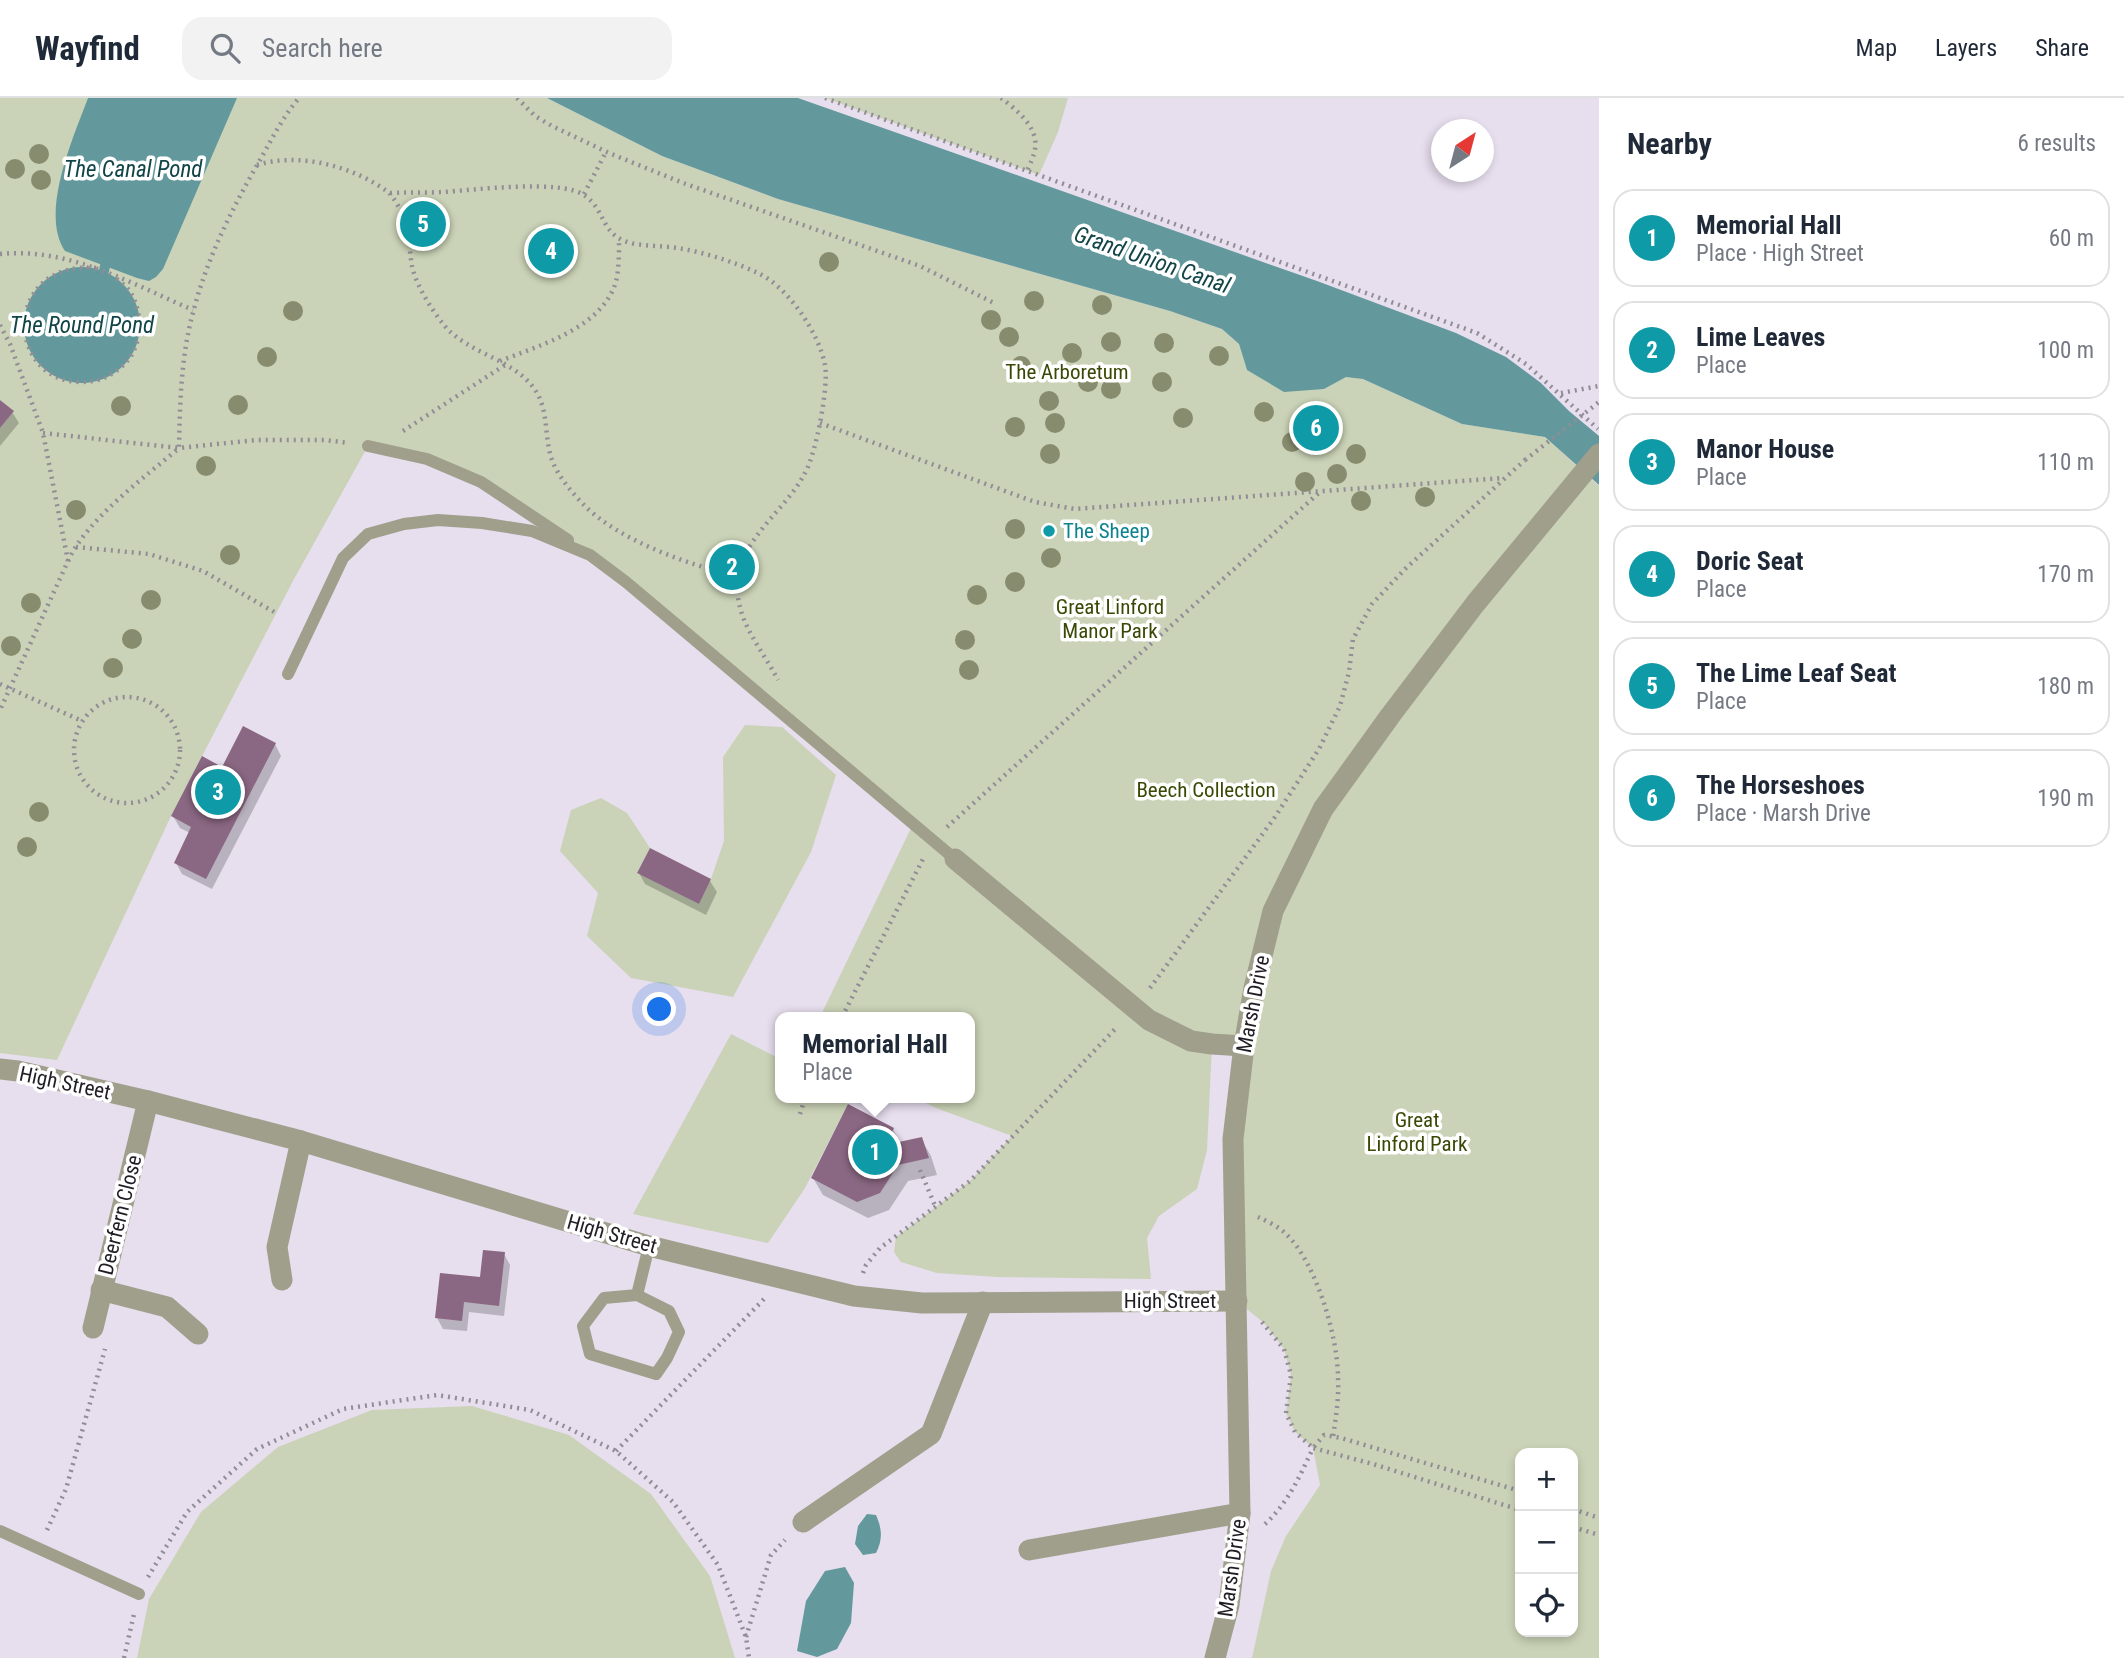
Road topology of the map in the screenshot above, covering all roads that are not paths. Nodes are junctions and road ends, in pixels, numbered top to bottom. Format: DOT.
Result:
graph roads {
  1 [pos="372,447"];
  2 [pos="1599,454"];
  3 [pos="590,555"];
  4 [pos="288,674"];
  5 [pos="955,859"];
  6 [pos="1244,1046"];
  7 [pos="0,1069"];
  8 [pos="148,1101"];
  9 [pos="301,1141"];
  10 [pos="649,1245"];
  11 [pos="282,1280"];
  12 [pos="101,1290"];
  13 [pos="637,1295"];
  14 [pos="1237,1301"];
  15 [pos="983,1302"];
  16 [pos="93,1328"];
  17 [pos="198,1334"];
  18 [pos="1240,1513"];
  19 [pos="803,1522"];
  20 [pos="0,1531"];
  21 [pos="1029,1550"];
  22 [pos="139,1594"];
  23 [pos="1215,1658"];
  1 -- 3 [label="lane"];
  2 -- 6 [label="street, Marsh Drive"];
  3 -- 4 [label="lane"];
  3 -- 5 [label="lane"];
  5 -- 6 [label="street"];
  6 -- 14 [label="street, Marsh Drive"];
  7 -- 8 [label="street, High Street"];
  8 -- 9 [label="street, High Street"];
  8 -- 12 [label="street, Deerfern Close"];
  9 -- 10 [label="street, High Street"];
  9 -- 11 [label="street"];
  10 -- 13 [label="lane"];
  10 -- 15 [label="street, High Street"];
  12 -- 16 [label="street, Deerfern Close"];
  12 -- 17 [label="street"];
  13 -- 13 [label="lane"];
  14 -- 15 [label="street, High Street"];
  14 -- 18 [label="street, Marsh Drive"];
  15 -- 19 [label="street"];
  18 -- 21 [label="street"];
  18 -- 23 [label="street, Marsh Drive"];
  20 -- 22 [label="lane"];
}
